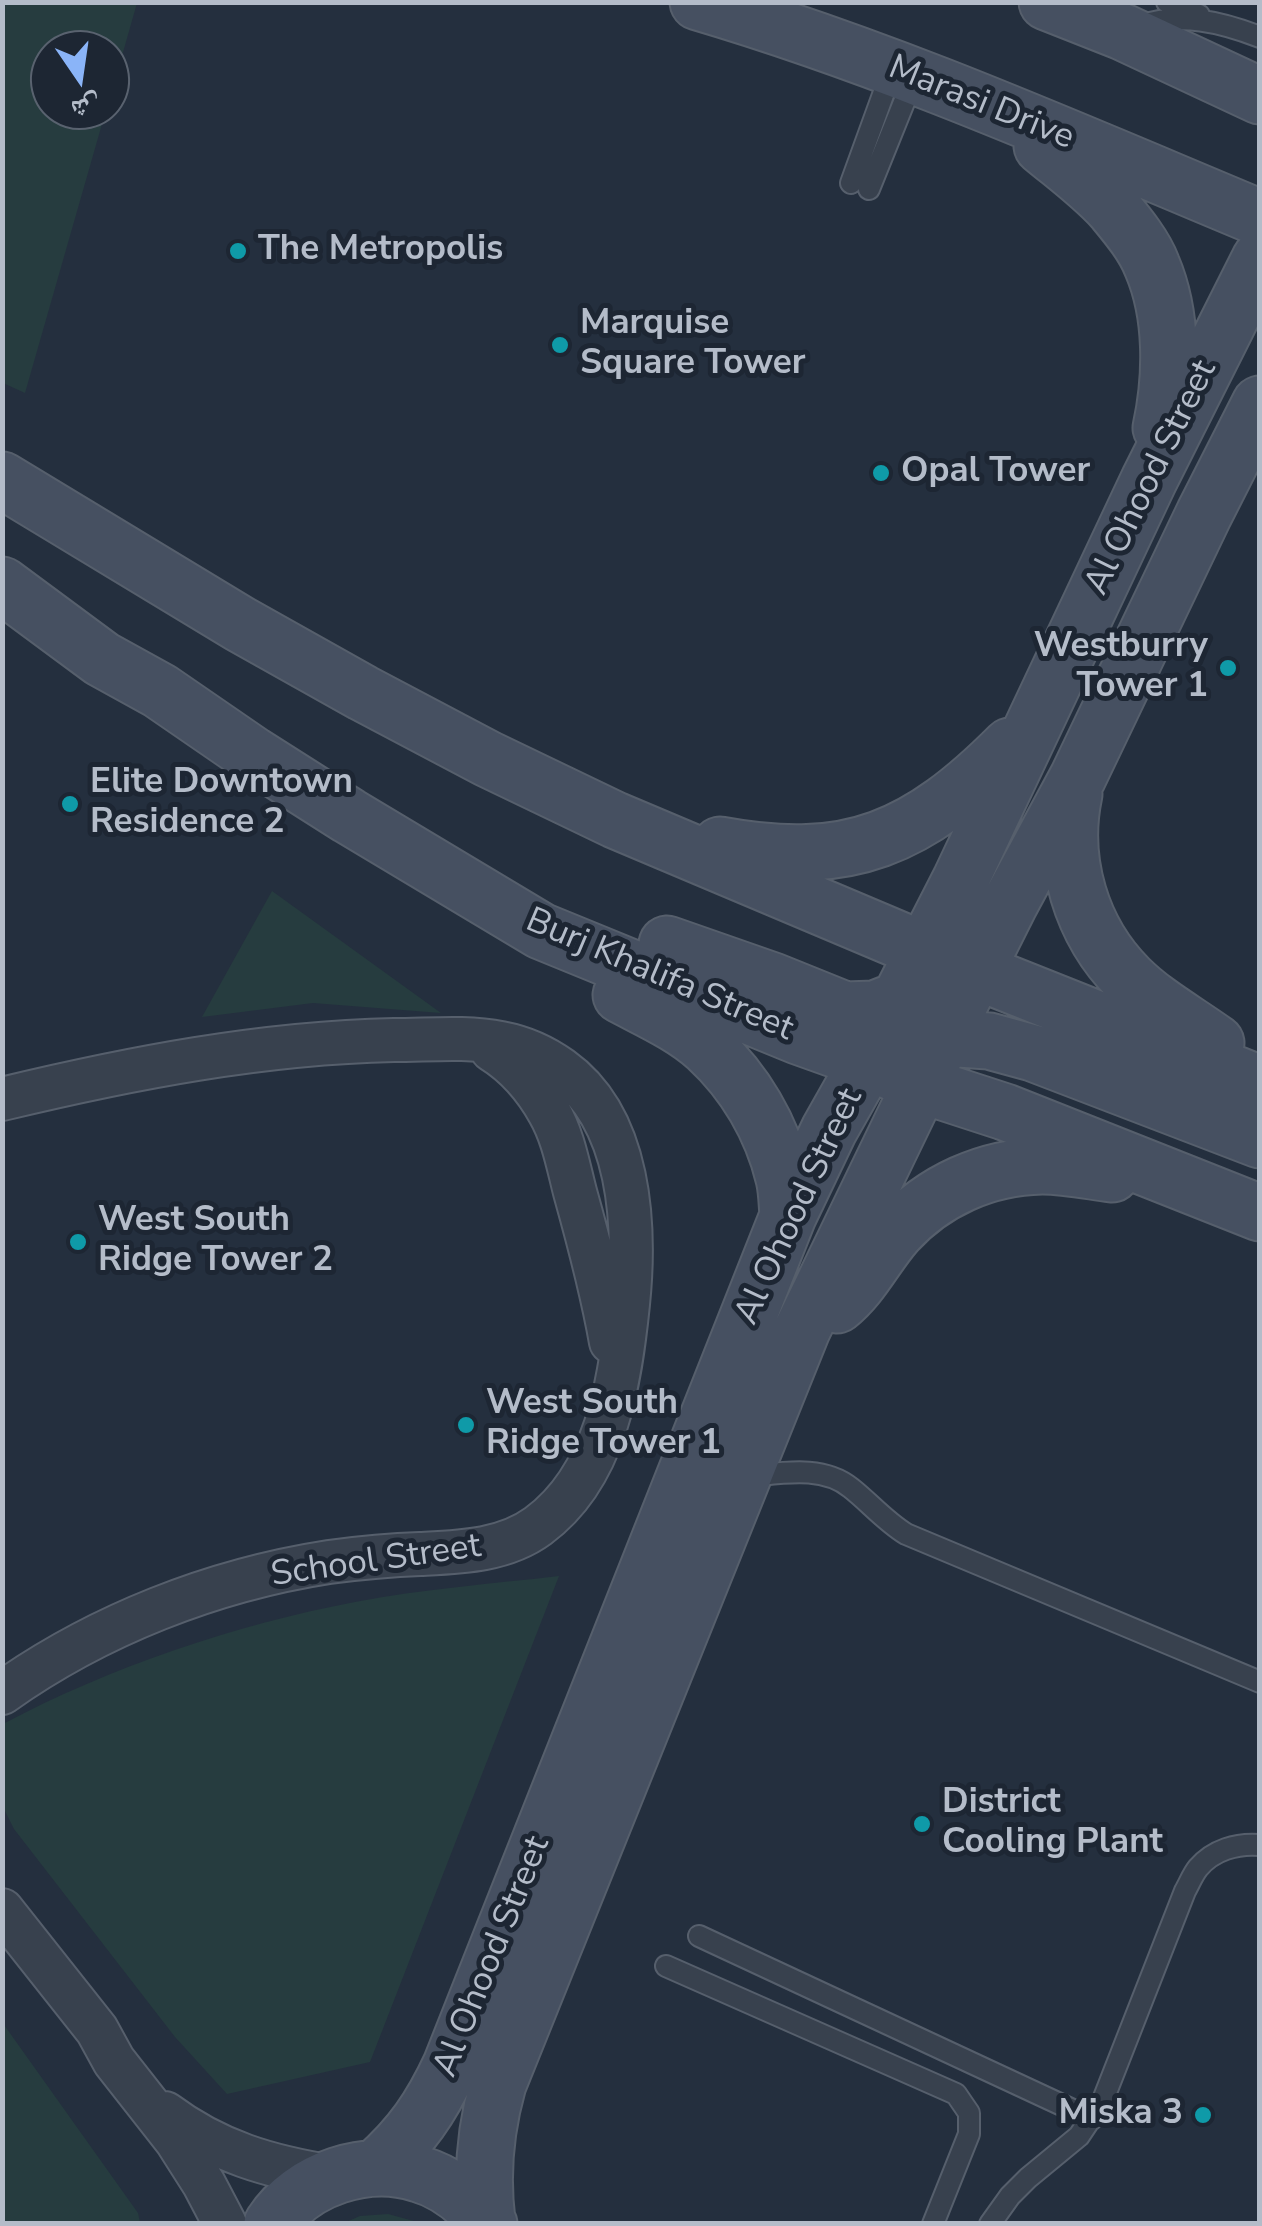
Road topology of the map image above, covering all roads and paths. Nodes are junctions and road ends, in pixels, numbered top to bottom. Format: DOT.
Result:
graph roads {
  1 [pos="698,2"];
  2 [pos="1047,2"];
  3 [pos="1145,17"];
  4 [pos="1220,23"];
  5 [pos="1260,37"];
  6 [pos="904,72"];
  7 [pos="1260,96"];
  8 [pos="1000,110"];
  9 [pos="860,186"];
  10 [pos="1260,218"];
  11 [pos="1260,258"];
  12 [pos="1260,404"];
  13 [pos="1260,450"];
  14 [pos="2,480"];
  15 [pos="1149,480"];
  16 [pos="1204,514"];
  17 [pos="2,585"];
  18 [pos="2,610"];
  19 [pos="102,659"];
  20 [pos="1035,721"];
  21 [pos="1078,777"];
  22 [pos="615,820"];
  23 [pos="446,872"];
  24 [pos="541,931"];
  25 [pos="923,950"];
  26 [pos="976,972"];
  27 [pos="898,999"];
  28 [pos="868,1061"];
  29 [pos="933,1061"];
  30 [pos="1260,1073"];
  31 [pos="1260,1084"];
  32 [pos="2,1099"];
  33 [pos="1260,1140"];
  34 [pos="1195,1187"];
  35 [pos="1260,1213"];
  36 [pos="788,1216"];
  37 [pos="802,1330"];
  38 [pos="743,1476"];
  39 [pos="1260,1682"];
  40 [pos="2,1693"];
  41 [pos="1260,1846"];
  42 [pos="2,1910"];
  43 [pos="2,1934"];
  44 [pos="700,1936"];
  45 [pos="666,1966"];
  46 [pos="114,2060"];
  47 [pos="145,2098"];
  48 [pos="1092,2119"];
  49 [pos="355,2172"];
  50 [pos="488,2222"];
  51 [pos="224,2224"];
  52 [pos="272,2224"];
  53 [pos="934,2224"];
  54 [pos="990,2224"];
  1 -- 6 [label="street, Marasi Drive"];
  2 -- 3 [label="street"];
  3 -- 4 [label="lane"];
  3 -- 4 [label="lane"];
  3 -- 7 [label="street"];
  4 -- 5 [label="lane"];
  6 -- 8 [label="street, Marasi Drive"];
  6 -- 9 [label="lane"];
  8 -- 10 [label="street, Marasi Drive"];
  8 -- 15 [label="street"];
  11 -- 15 [label="street, Al Ohood Street"];
  12 -- 16 [label="street, Al Ohood Street"];
  13 -- 16 [label="street"];
  14 -- 22 [label="street"];
  15 -- 20 [label="street, Al Ohood Street"];
  16 -- 21 [label="street, Al Ohood Street"];
  17 -- 19 [label="street, Burj Khalifa Street"];
  18 -- 19 [label="street"];
  19 -- 23 [label="street, Burj Khalifa Street"];
  20 -- 22 [label="street"];
  20 -- 25 [label="street, Al Ohood Street"];
  21 -- 26 [label="street, Al Ohood Street"];
  21 -- 30 [label="street"];
  22 -- 25 [label="street"];
  23 -- 24 [label="street, Burj Khalifa Street"];
  23 -- 27 [label="street"];
  24 -- 28 [label="street, Burj Khalifa Street"];
  24 -- 36 [label="street"];
  25 -- 26 [label="street"];
  25 -- 27 [label="street, Al Ohood Street"];
  26 -- 27 [label="street"];
  26 -- 29 [label="street, Al Ohood Street"];
  26 -- 31 [label="street"];
  27 -- 28 [label="street, Al Ohood Street"];
  28 -- 29 [label="street"];
  28 -- 36 [label="street, Al Ohood Street"];
  29 -- 33 [label="street"];
  29 -- 34 [label="street"];
  29 -- 37 [label="street, Al Ohood Street"];
  32 -- 40 [label="street, School Street"];
  34 -- 35 [label="street"];
  34 -- 37 [label="street"];
  36 -- 49 [label="street, Al Ohood Street"];
  37 -- 38 [label="street, Al Ohood Street"];
  38 -- 39 [label="lane"];
  38 -- 50 [label="street, Al Ohood Street"];
  41 -- 48 [label="lane"];
  42 -- 46 [label="street"];
  43 -- 46 [label="street"];
  44 -- 48 [label="lane"];
  45 -- 53 [label="lane"];
  46 -- 47 [label="street"];
  47 -- 49 [label="street"];
  47 -- 51 [label="street"];
  48 -- 54 [label="lane"];
  49 -- 50 [label="street"];
  49 -- 52 [label="street, Al Ohood Street"];
}
